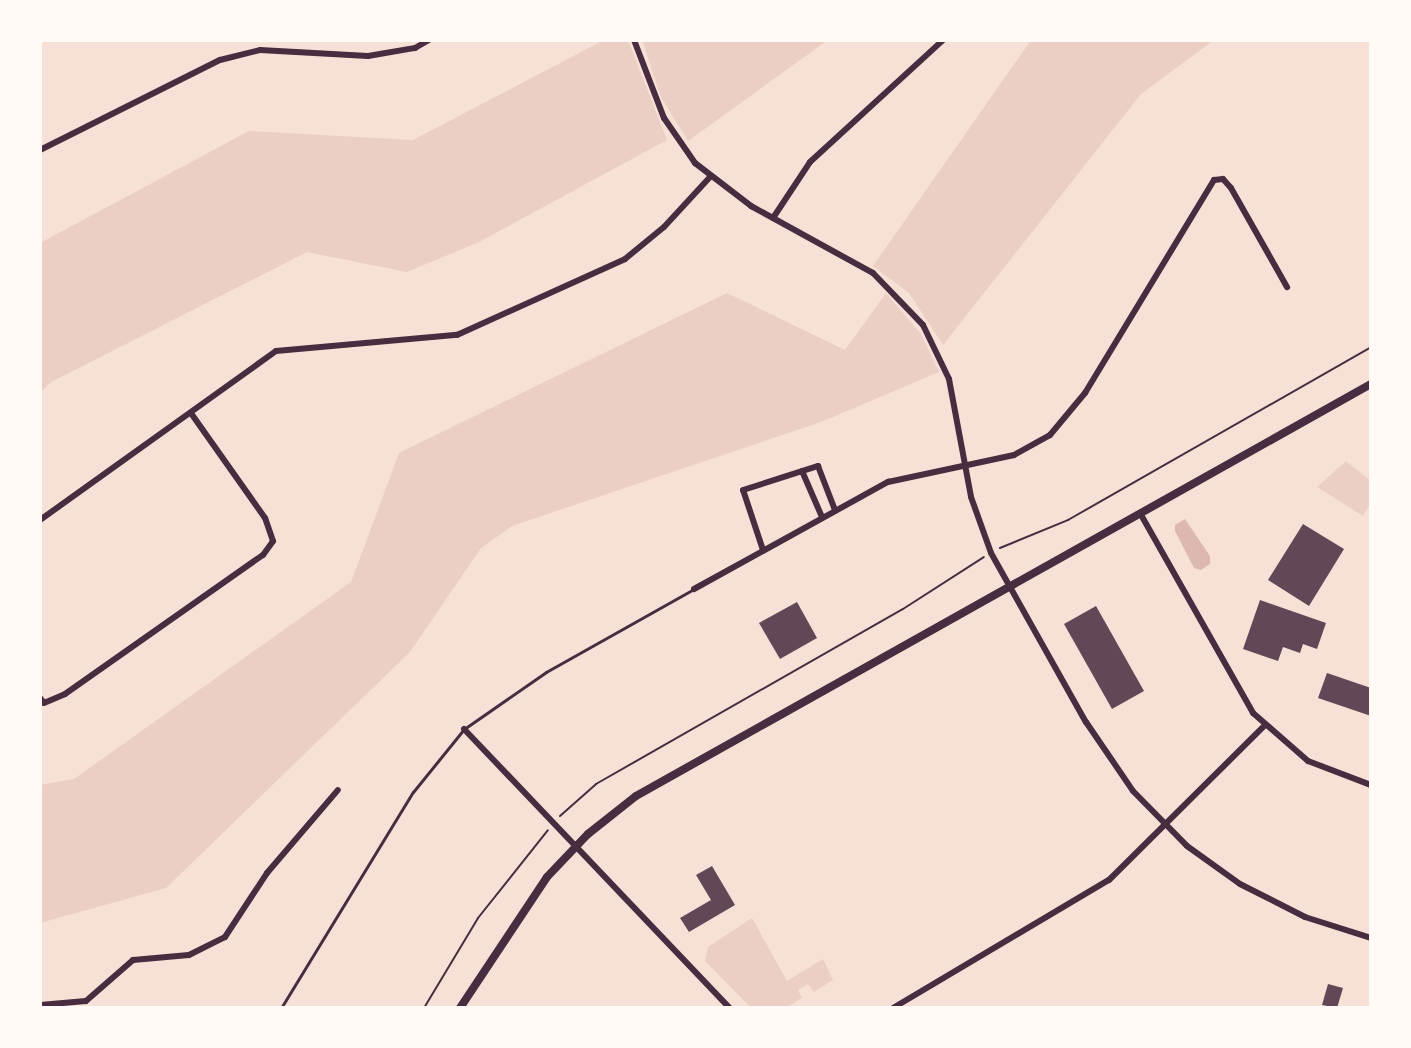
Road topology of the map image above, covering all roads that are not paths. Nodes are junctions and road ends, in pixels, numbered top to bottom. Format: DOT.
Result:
graph roads {
  1 [pos="429,40"];
  2 [pos="634,40"];
  3 [pos="943,40"];
  4 [pos="40,150"];
  5 [pos="710,177"];
  6 [pos="773,218"];
  7 [pos="1287,287"];
  8 [pos="1371,384"];
  9 [pos="191,413"];
  10 [pos="964,464"];
  11 [pos="802,471"];
  12 [pos="835,510"];
  13 [pos="1140,513"];
  14 [pos="822,517"];
  15 [pos="40,520"];
  16 [pos="763,550"];
  17 [pos="1009,585"];
  18 [pos="694,589"];
  19 [pos="40,698"];
  20 [pos="1264,726"];
  21 [pos="464,729"];
  22 [pos="1371,785"];
  23 [pos="338,790"];
  24 [pos="1165,827"];
  25 [pos="575,846"];
  26 [pos="1371,938"];
  27 [pos="40,1005"];
  28 [pos="281,1008"];
  29 [pos="460,1008"];
  30 [pos="730,1008"];
  31 [pos="893,1008"];
  1 -- 4 [label="street"];
  2 -- 5 [label="street"];
  3 -- 6 [label="street"];
  5 -- 6 [label="street"];
  5 -- 9 [label="street"];
  6 -- 10 [label="street"];
  7 -- 10 [label="street"];
  8 -- 13 [label="main road"];
  9 -- 15 [label="street"];
  9 -- 19 [label="street"];
  10 -- 12 [label="street"];
  10 -- 17 [label="street"];
  11 -- 12 [label="street"];
  11 -- 14 [label="street"];
  11 -- 16 [label="street"];
  12 -- 14 [label="street"];
  13 -- 17 [label="main road"];
  13 -- 20 [label="street"];
  14 -- 16 [label="street"];
  16 -- 18 [label="street"];
  17 -- 24 [label="street"];
  17 -- 25 [label="main road"];
  18 -- 21 [label="lane"];
  20 -- 22 [label="street"];
  20 -- 24 [label="street"];
  21 -- 25 [label="street"];
  21 -- 28 [label="lane"];
  23 -- 27 [label="street"];
  24 -- 26 [label="street"];
  24 -- 31 [label="street"];
  25 -- 29 [label="main road"];
  25 -- 30 [label="street"];
}
